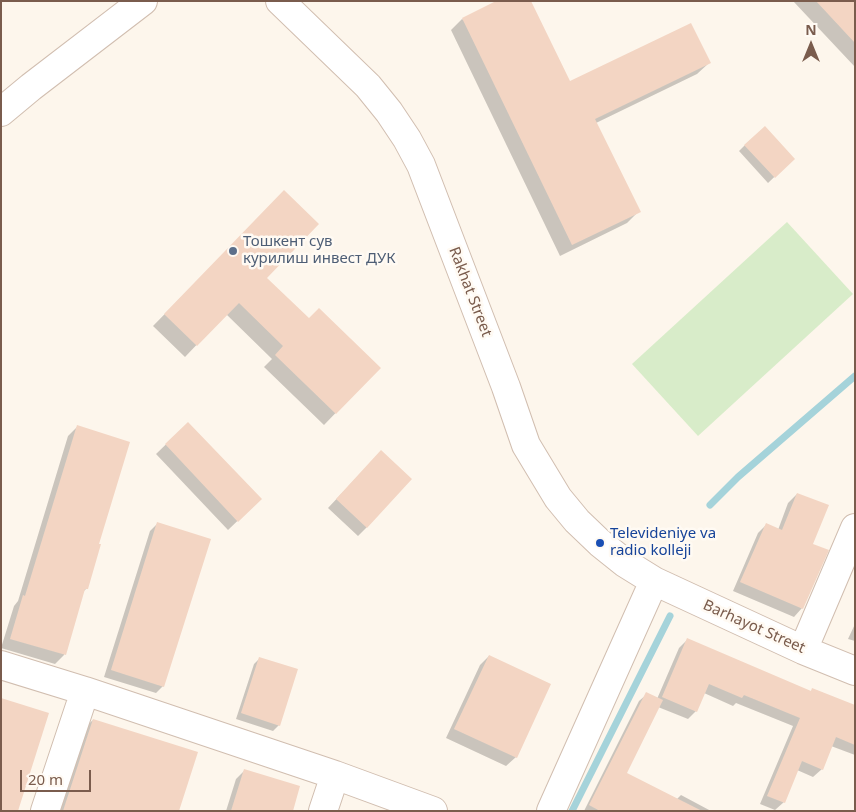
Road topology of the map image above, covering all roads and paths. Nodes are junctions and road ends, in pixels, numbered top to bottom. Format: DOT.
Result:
graph roads {
  1 [pos="143,1"];
  2 [pos="280,1"];
  3 [pos="1,112"];
  4 [pos="855,528"];
  5 [pos="654,581"];
  6 [pos="803,650"];
  7 [pos="1,664"];
  8 [pos="855,671"];
  9 [pos="84,691"];
  10 [pos="335,775"];
  11 [pos="45,811"];
  12 [pos="323,811"];
  13 [pos="433,811"];
  14 [pos="550,811"];
  1 -- 3 [label="street"];
  2 -- 5 [label="street, Rakhat Street"];
  4 -- 6 [label="street"];
  5 -- 6 [label="street, Barhayot Street"];
  5 -- 14 [label="street"];
  6 -- 8 [label="street, Barhayot Street"];
  7 -- 9 [label="street"];
  9 -- 10 [label="street"];
  9 -- 11 [label="street"];
  10 -- 12 [label="street"];
  10 -- 13 [label="street"];
}
